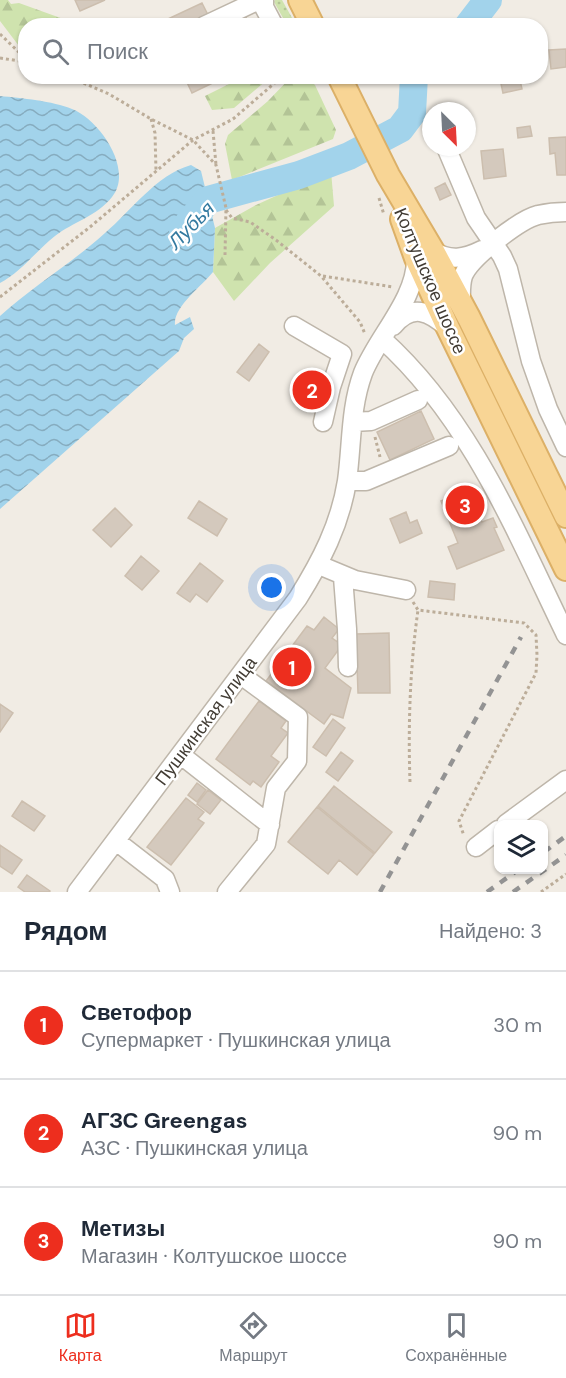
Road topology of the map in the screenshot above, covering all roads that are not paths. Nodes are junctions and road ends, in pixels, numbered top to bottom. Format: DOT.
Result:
graph roads {
  1 [pos="259,0"];
  2 [pos="264,0"];
  3 [pos="300,0"];
  4 [pos="221,18"];
  5 [pos="270,18"];
  6 [pos="309,18"];
  7 [pos="343,84"];
  8 [pos="450,156"];
  9 [pos="566,212"];
  10 [pos="494,244"];
  11 [pos="425,254"];
  12 [pos="465,311"];
  13 [pos="294,326"];
  14 [pos="448,328"];
  15 [pos="377,335"];
  16 [pos="342,354"];
  17 [pos="366,366"];
  18 [pos="418,400"];
  19 [pos="362,421"];
  20 [pos="323,422"];
  21 [pos="449,446"];
  22 [pos="566,447"];
  23 [pos="346,481"];
  24 [pos="566,516"];
  25 [pos="319,565"];
  26 [pos="566,569"];
  27 [pos="343,577"];
  28 [pos="406,590"];
  29 [pos="566,635"];
  30 [pos="348,667"];
  31 [pos="241,675"];
  32 [pos="181,755"];
  33 [pos="566,780"];
  34 [pos="513,820"];
  35 [pos="270,825"];
  36 [pos="494,833"];
  37 [pos="116,841"];
  38 [pos="476,847"];
  39 [pos="77,892"];
  40 [pos="170,892"];
  41 [pos="227,892"];
  1 -- 4 [label="street"];
  2 -- 5 [label="street"];
  3 -- 6 [label="main road"];
  7 -- 11 [label="main road, Колтушское шоссе"];
  8 -- 10 [label="street"];
  9 -- 10 [label="street"];
  10 -- 11 [label="street"];
  10 -- 12 [label="street"];
  10 -- 22 [label="street"];
  11 -- 12 [label="main road, Колтушское шоссе"];
  11 -- 14 [label="main road, Колтушское шоссе"];
  11 -- 15 [label="street, Пушкинская улица"];
  12 -- 24 [label="main road, Колтушское шоссе"];
  13 -- 16 [label="street"];
  14 -- 15 [label="street, Пушкинская улица"];
  14 -- 26 [label="main road, Колтушское шоссе"];
  15 -- 17 [label="street, Пушкинская улица"];
  15 -- 29 [label="street"];
  16 -- 17 [label="street"];
  16 -- 20 [label="street"];
  17 -- 19 [label="street, Пушкинская улица"];
  18 -- 19 [label="street"];
  19 -- 23 [label="street, Пушкинская улица"];
  21 -- 23 [label="street"];
  23 -- 25 [label="street, Пушкинская улица"];
  25 -- 27 [label="street"];
  25 -- 31 [label="street, Пушкинская улица"];
  27 -- 28 [label="street"];
  27 -- 30 [label="street"];
  31 -- 32 [label="street, Пушкинская улица"];
  31 -- 35 [label="street"];
  32 -- 35 [label="street"];
  32 -- 37 [label="street, Пушкинская улица"];
  33 -- 34 [label="street"];
  35 -- 41 [label="street"];
  36 -- 38 [label="street"];
  37 -- 39 [label="street, Пушкинская улица"];
  37 -- 40 [label="street"];
}
